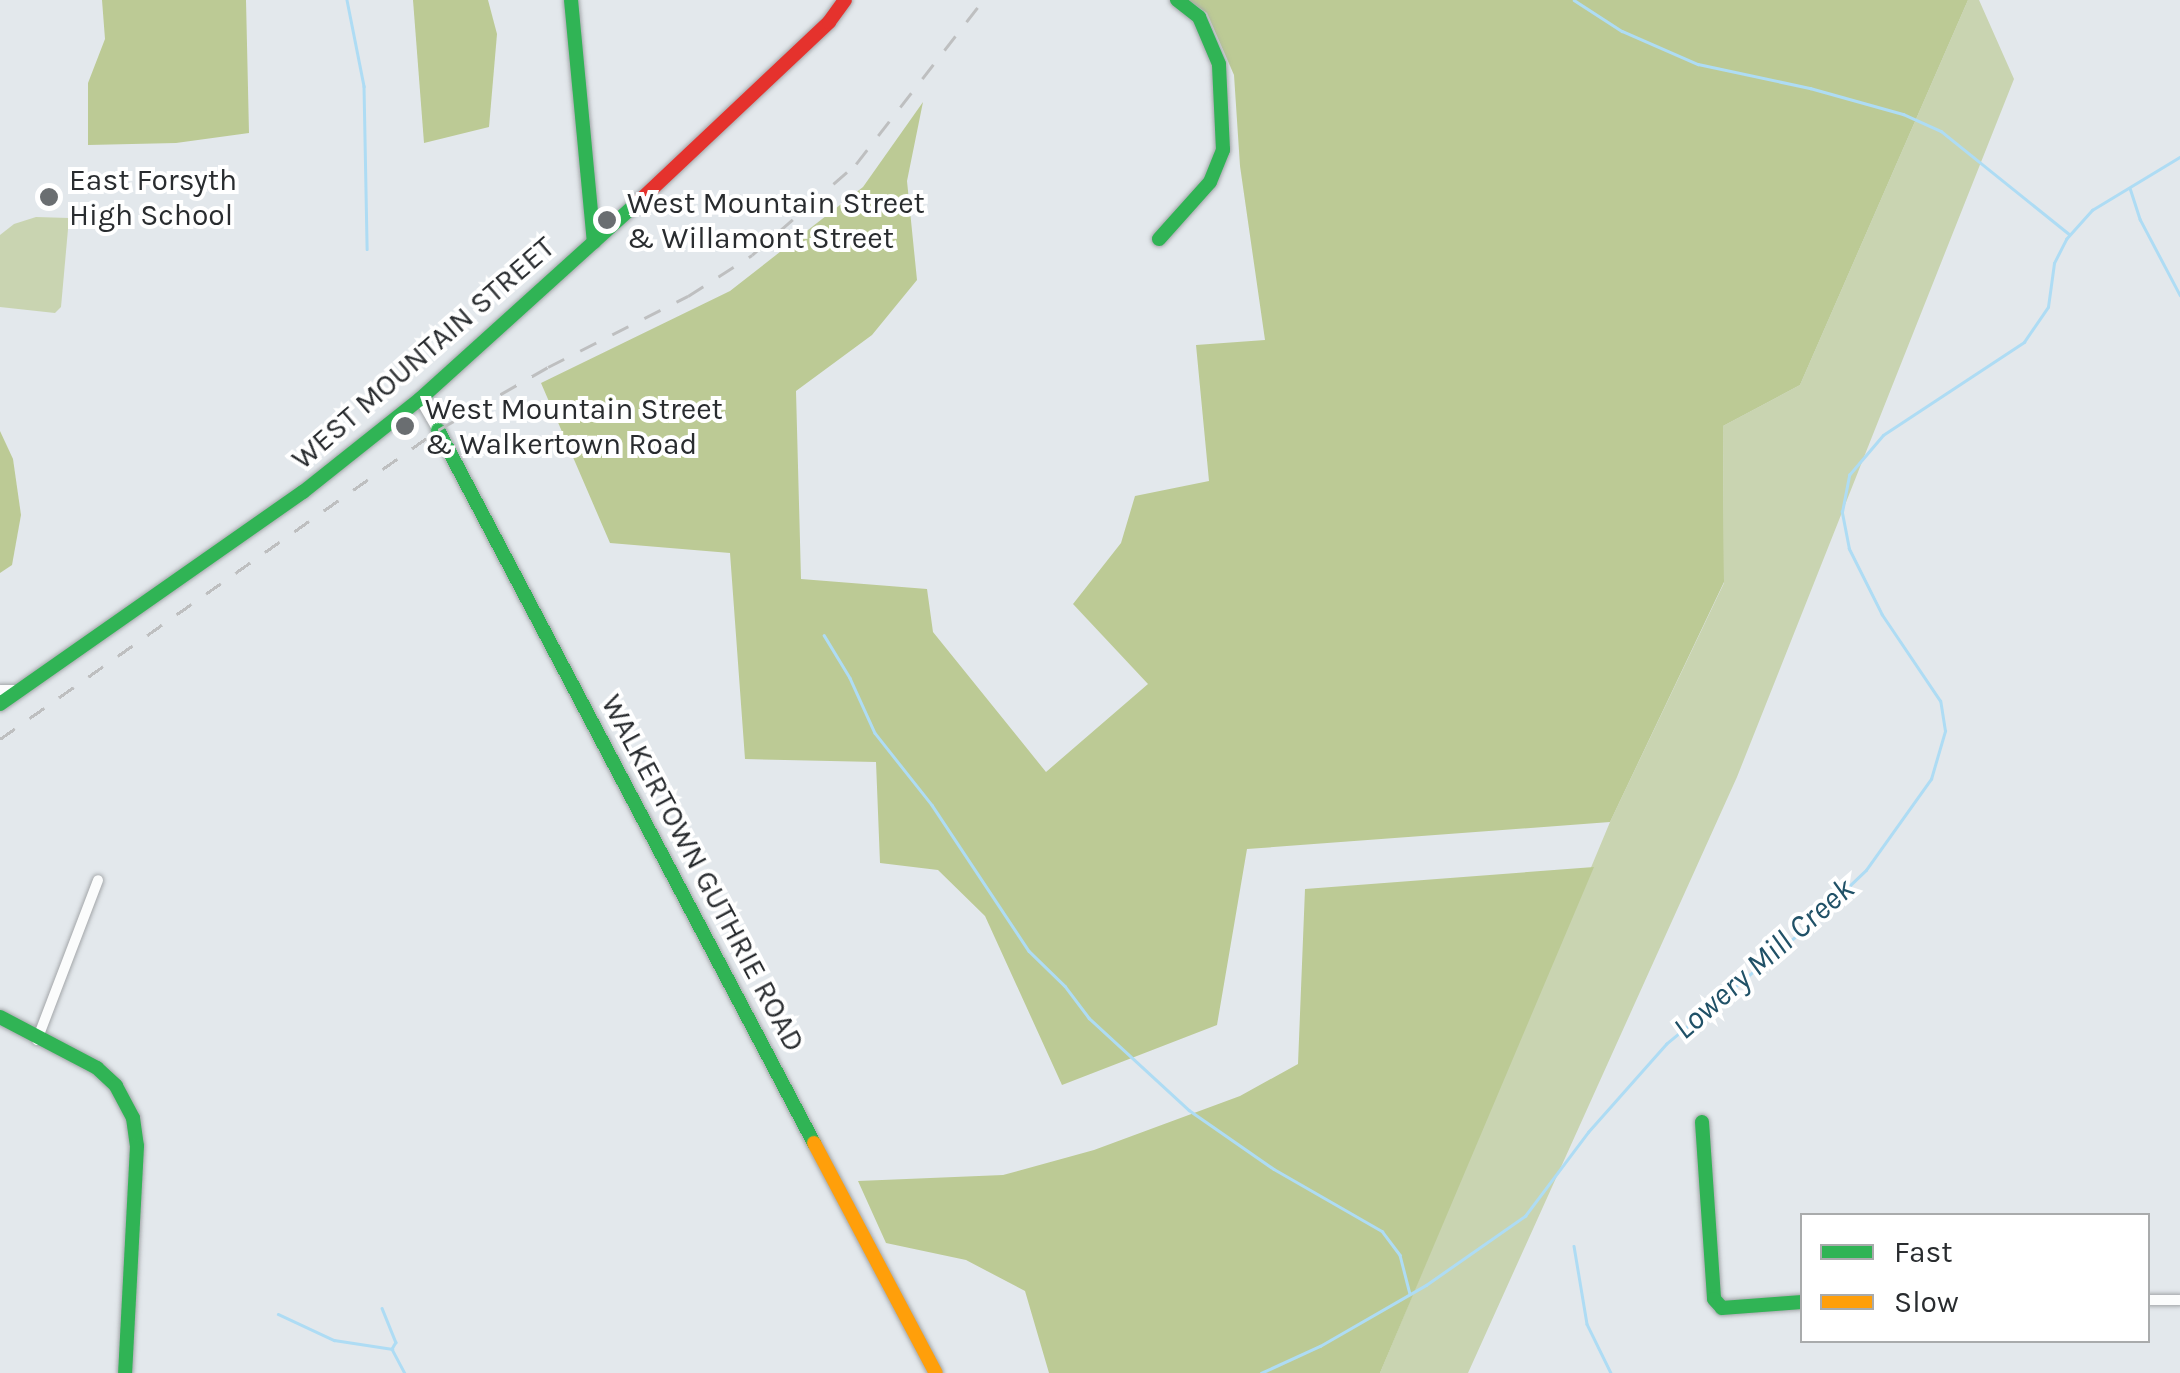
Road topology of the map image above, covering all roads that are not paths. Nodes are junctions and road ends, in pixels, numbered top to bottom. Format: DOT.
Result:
graph roads {
  1 [pos="571,0"];
  2 [pos="845,0"];
  3 [pos="1177,0"];
  4 [pos="1159,239"];
  5 [pos="594,242"];
  6 [pos="420,399"];
  7 [pos="438,430"];
  8 [pos="20,689"];
  9 [pos="0,690"];
  10 [pos="0,704"];
  11 [pos="98,880"];
  12 [pos="0,1017"];
  13 [pos="37,1040"];
  14 [pos="1702,1122"];
  15 [pos="2150,1300"];
  16 [pos="2180,1300"];
  17 [pos="1800,1302"];
  18 [pos="126,1373"];
  19 [pos="936,1373"];
  1 -- 5 [label="street"];
  2 -- 5 [label="street, WEST MOUNTAIN STREET"];
  3 -- 4 [label="street"];
  5 -- 6 [label="street, WEST MOUNTAIN STREET"];
  6 -- 7 [label="street, WALKERTOWN GUTHRIE ROAD"];
  6 -- 8 [label="street, WEST MOUNTAIN STREET"];
  7 -- 19 [label="street, WALKERTOWN GUTHRIE ROAD"];
  8 -- 9 [label="street"];
  8 -- 10 [label="street, WEST MOUNTAIN STREET"];
  11 -- 13 [label="street"];
  12 -- 13 [label="street"];
  13 -- 18 [label="street"];
  14 -- 17 [label="street"];
  15 -- 16 [label="street"];
}
